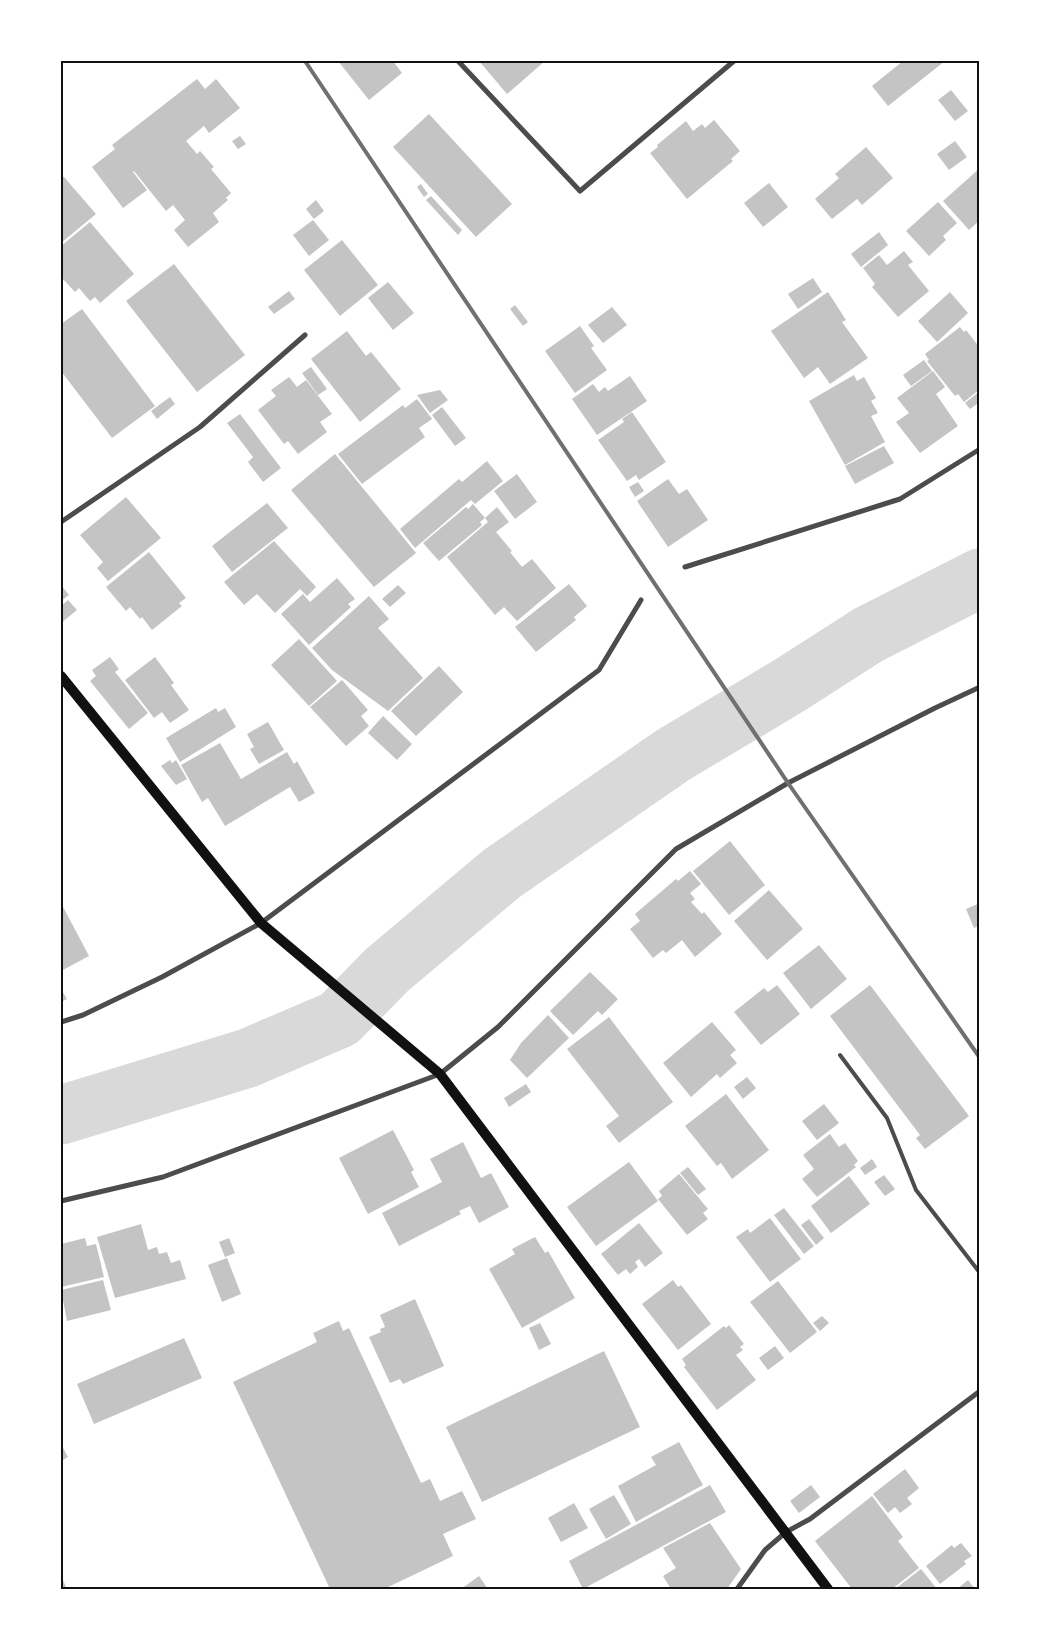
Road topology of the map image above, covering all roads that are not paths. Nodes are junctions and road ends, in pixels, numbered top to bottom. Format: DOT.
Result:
graph roads {
  1 [pos="458,61"];
  2 [pos="734,61"];
  3 [pos="305,334"];
  4 [pos="980,449"];
  5 [pos="61,522"];
  6 [pos="685,567"];
  7 [pos="641,600"];
  8 [pos="61,676"];
  9 [pos="980,687"];
  10 [pos="261,923"];
  11 [pos="61,1022"];
  12 [pos="840,1055"];
  13 [pos="440,1074"];
  14 [pos="61,1202"];
  15 [pos="980,1273"];
  16 [pos="980,1391"];
  17 [pos="786,1532"];
  18 [pos="737,1589"];
  19 [pos="828,1589"];
  1 -- 2 [label="street"];
  3 -- 5 [label="street"];
  4 -- 6 [label="street"];
  7 -- 10 [label="street"];
  8 -- 10 [label="main road"];
  9 -- 13 [label="street"];
  10 -- 11 [label="street"];
  10 -- 13 [label="main road"];
  12 -- 15 [label="lane"];
  13 -- 14 [label="street"];
  13 -- 17 [label="main road"];
  16 -- 17 [label="street"];
  17 -- 18 [label="street"];
  17 -- 19 [label="main road"];
}
